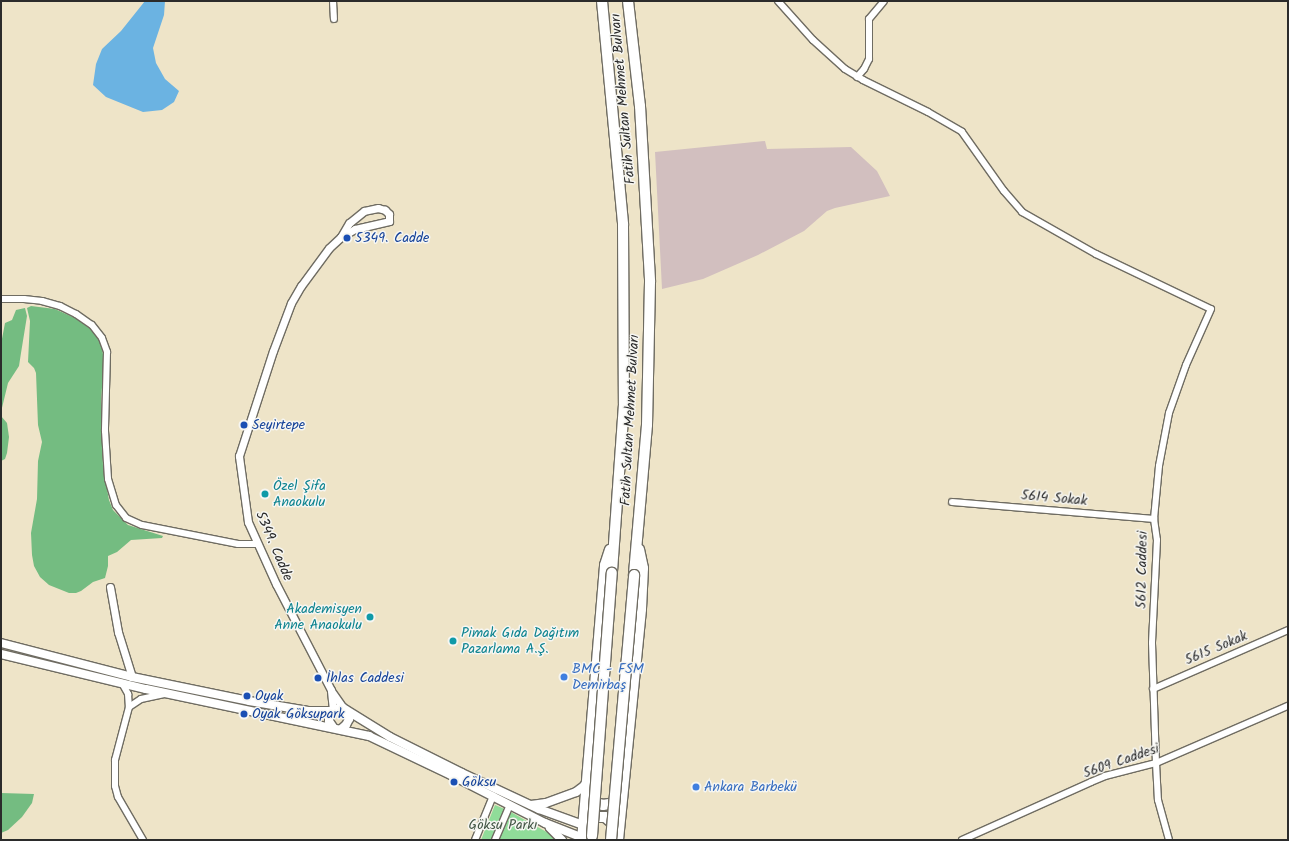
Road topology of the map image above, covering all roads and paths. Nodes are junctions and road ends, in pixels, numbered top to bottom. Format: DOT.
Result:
graph roads {
  1 [pos="333,1"];
  2 [pos="602,1"];
  3 [pos="628,1"];
  4 [pos="778,1"];
  5 [pos="884,1"];
  6 [pos="334,19"];
  7 [pos="857,77"];
  8 [pos="341,237"];
  9 [pos="1,299"];
  10 [pos="952,502"];
  11 [pos="1154,519"];
  12 [pos="615,537"];
  13 [pos="637,540"];
  14 [pos="257,544"];
  15 [pos="110,587"];
  16 [pos="1288,630"];
  17 [pos="1,643"];
  18 [pos="1,654"];
  19 [pos="132,677"];
  20 [pos="119,679"];
  21 [pos="1153,689"];
  22 [pos="331,690"];
  23 [pos="167,694"];
  24 [pos="1288,706"];
  25 [pos="129,707"];
  26 [pos="345,709"];
  27 [pos="332,710"];
  28 [pos="337,728"];
  29 [pos="1156,763"];
  30 [pos="587,786"];
  31 [pos="493,796"];
  32 [pos="623,796"];
  33 [pos="510,805"];
  34 [pos="531,805"];
  35 [pos="545,823"];
  36 [pos="583,825"];
  37 [pos="619,829"];
  38 [pos="585,839"];
  39 [pos="143,840"];
  40 [pos="475,840"];
  41 [pos="495,840"];
  42 [pos="562,840"];
  43 [pos="611,840"];
  44 [pos="618,840"];
  45 [pos="962,840"];
  46 [pos="1169,840"];
  1 -- 6 [label="street"];
  2 -- 12 [label="highway, Fatih Sultan Mehmet Bulvarı"];
  3 -- 13 [label="highway, Fatih Sultan Mehmet Bulvarı"];
  4 -- 7 [label="street"];
  5 -- 7 [label="street"];
  7 -- 11 [label="street, 5612 Caddesi"];
  8 -- 8 [label="street, 5349. Cadde"];
  8 -- 14 [label="street, 5349. Cadde"];
  9 -- 14 [label="street"];
  10 -- 11 [label="street, 5614 Sokak"];
  11 -- 21 [label="street, 5612 Caddesi"];
  12 -- 30 [label="highway"];
  12 -- 38 [label="highway, Fatih Sultan Mehmet Bulvarı, bridge"];
  13 -- 32 [label="highway"];
  13 -- 43 [label="highway, Fatih Sultan Mehmet Bulvarı, bridge"];
  14 -- 22 [label="street, 5349. Cadde"];
  15 -- 19 [label="street"];
  16 -- 21 [label="street, 5615 Sokak"];
  17 -- 20 [label="main road"];
  18 -- 20 [label="main road"];
  19 -- 20 [label="main road"];
  19 -- 27 [label="main road"];
  20 -- 23 [label="main road"];
  20 -- 25 [label="street"];
  21 -- 29 [label="street, 5612 Caddesi"];
  22 -- 26 [label="street"];
  22 -- 27 [label="street, 5349. Cadde"];
  23 -- 25 [label="street"];
  23 -- 28 [label="main road"];
  24 -- 29 [label="street, 5609 Caddesi"];
  25 -- 39 [label="street"];
  26 -- 27 [label="main road"];
  26 -- 28 [label="main road"];
  26 -- 34 [label="main road"];
  27 -- 28 [label="main road"];
  28 -- 31 [label="main road"];
  29 -- 45 [label="street, 5609 Caddesi"];
  29 -- 46 [label="street, 5612 Caddesi"];
  30 -- 32 [label="highway"];
  30 -- 34 [label="main road"];
  30 -- 36 [label="highway"];
  31 -- 33 [label="main road"];
  31 -- 40 [label="street"];
  32 -- 37 [label="highway"];
  33 -- 35 [label="main road"];
  33 -- 41 [label="street"];
  34 -- 36 [label="main road"];
  35 -- 38 [label="main road"];
  35 -- 42 [label="main road"];
  36 -- 37 [label="highway"];
  36 -- 38 [label="highway"];
  37 -- 44 [label="highway"];
}
